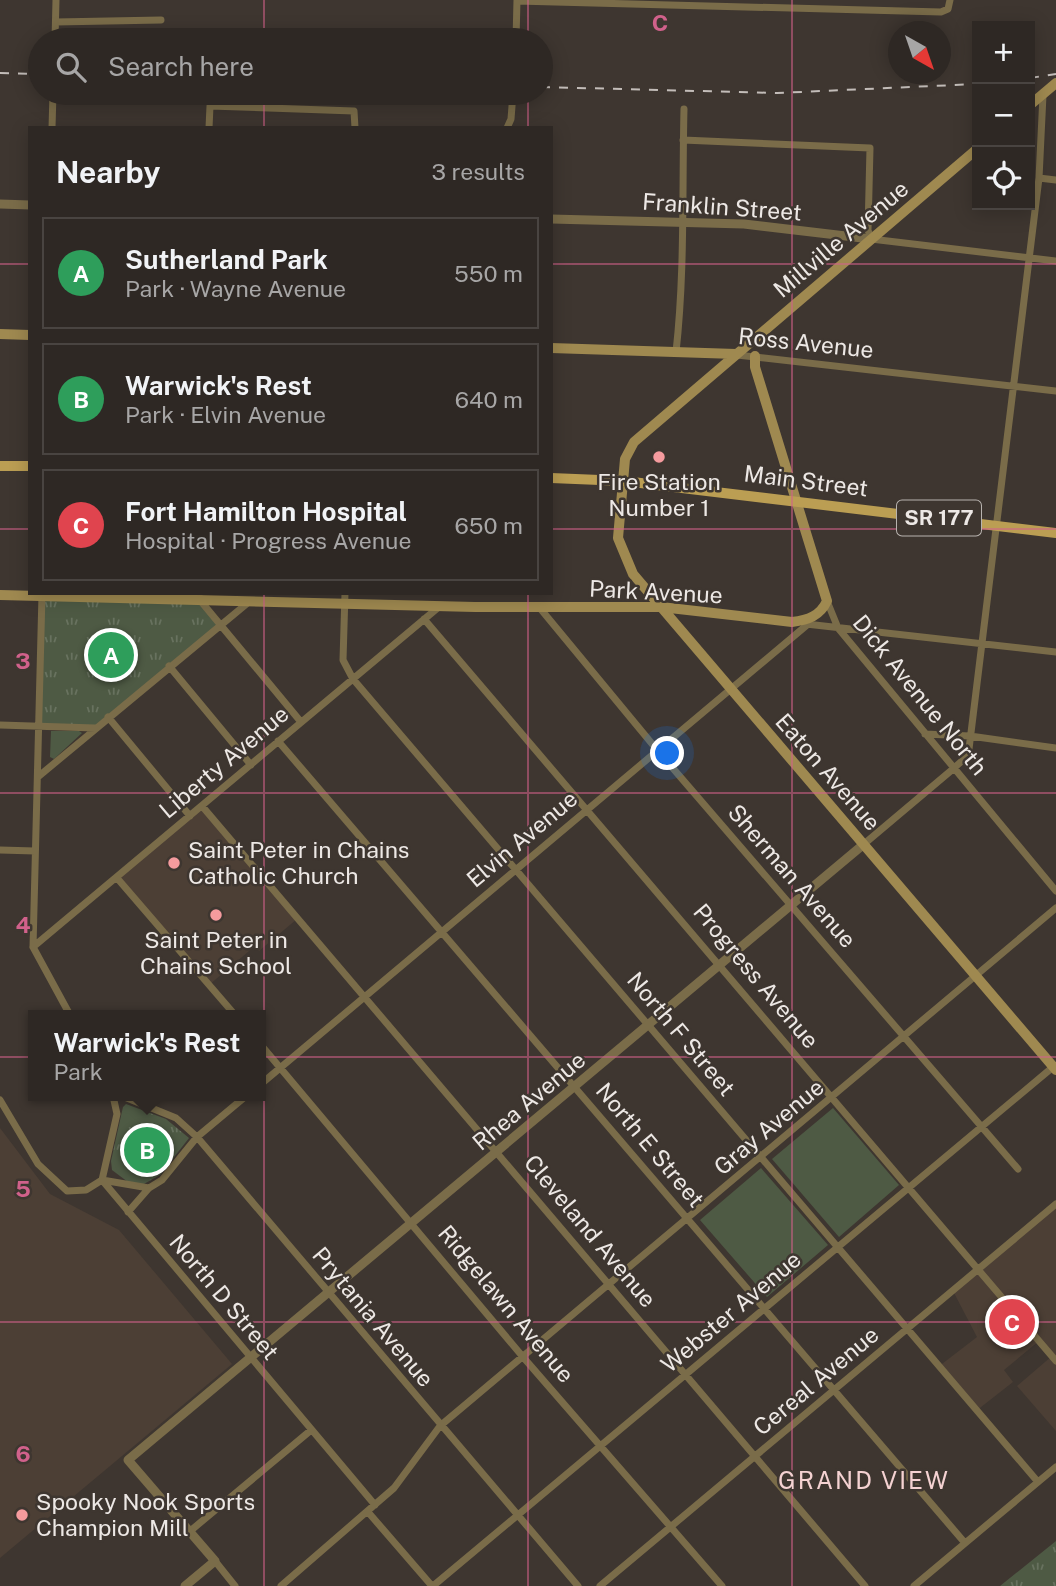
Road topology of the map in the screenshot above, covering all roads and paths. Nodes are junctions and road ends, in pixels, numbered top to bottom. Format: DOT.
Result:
graph roads {
  1 [pos="56,0"];
  2 [pos="950,0"];
  3 [pos="517,1"];
  4 [pos="687,3"];
  5 [pos="161,20"];
  6 [pos="56,22"];
  7 [pos="56,28"];
  8 [pos="516,28"];
  9 [pos="1056,83"];
  10 [pos="1042,95"];
  11 [pos="1035,101"];
  12 [pos="53,105"];
  13 [pos="512,105"];
  14 [pos="515,105"];
  15 [pos="684,109"];
  16 [pos="52,126"];
  17 [pos="209,126"];
  18 [pos="355,126"];
  19 [pos="508,126"];
  20 [pos="514,126"];
  21 [pos="683,140"];
  22 [pos="972,153"];
  23 [pos="1039,177"];
  24 [pos="1056,180"];
  25 [pos="0,204"];
  26 [pos="28,205"];
  27 [pos="553,219"];
  28 [pos="680,221"];
  29 [pos="871,239"];
  30 [pos="1027,258"];
  31 [pos="1056,261"];
  32 [pos="0,334"];
  33 [pos="28,335"];
  34 [pos="553,348"];
  35 [pos="676,352"];
  36 [pos="736,354"];
  37 [pos="755,356"];
  38 [pos="1013,386"];
  39 [pos="1056,391"];
  40 [pos="0,466"];
  41 [pos="28,466"];
  42 [pos="553,478"];
  43 [pos="624,481"];
  44 [pos="797,500"];
  45 [pos="995,525"];
  46 [pos="1056,533"];
  47 [pos="0,595"];
  48 [pos="42,595"];
  49 [pos="345,595"];
  50 [pos="199,596"];
  51 [pos="250,601"];
  52 [pos="827,601"];
  53 [pos="344,605"];
  54 [pos="439,606"];
  55 [pos="538,606"];
  56 [pos="661,607"];
  57 [pos="424,619"];
  58 [pos="792,622"];
  59 [pos="220,625"];
  60 [pos="807,625"];
  61 [pos="838,628"];
  62 [pos="981,644"];
  63 [pos="1056,652"];
  64 [pos="169,666"];
  65 [pos="353,679"];
  66 [pos="732,689"];
  67 [pos="108,717"];
  68 [pos="301,722"];
  69 [pos="0,725"];
  70 [pos="40,727"];
  71 [pos="95,728"];
  72 [pos="925,734"];
  73 [pos="970,736"];
  74 [pos="278,741"];
  75 [pos="1056,748"];
  76 [pos="658,751"];
  77 [pos="251,765"];
  78 [pos="953,769"];
  79 [pos="39,776"];
  80 [pos="202,806"];
  81 [pos="587,810"];
  82 [pos="190,816"];
  83 [pos="864,844"];
  84 [pos="0,850"];
  85 [pos="35,851"];
  86 [pos="516,869"];
  87 [pos="117,878"];
  88 [pos="1056,891"];
  89 [pos="792,905"];
  90 [pos="1056,908"];
  91 [pos="441,932"];
  92 [pos="33,947"];
  93 [pos="721,965"];
  94 [pos="977,977"];
  95 [pos="363,997"];
  96 [pos="68,1010"];
  97 [pos="231,1010"];
  98 [pos="649,1026"];
  99 [pos="905,1038"];
  100 [pos="266,1051"];
  101 [pos="280,1068"];
  102 [pos="1054,1068"];
  103 [pos="266,1080"];
  104 [pos="576,1088"];
  105 [pos="834,1098"];
  106 [pos="0,1100"];
  107 [pos="114,1101"];
  108 [pos="134,1101"];
  109 [pos="240,1101"];
  110 [pos="981,1126"];
  111 [pos="197,1137"];
  112 [pos="498,1153"];
  113 [pos="761,1158"];
  114 [pos="1018,1169"];
  115 [pos="102,1180"];
  116 [pos="909,1187"];
  117 [pos="149,1188"];
  118 [pos="1056,1204"];
  119 [pos="128,1212"];
  120 [pos="688,1220"];
  121 [pos="413,1223"];
  122 [pos="837,1248"];
  123 [pos="979,1269"];
  124 [pos="610,1285"];
  125 [pos="329,1295"];
  126 [pos="765,1309"];
  127 [pos="906,1330"];
  128 [pos="523,1357"];
  129 [pos="252,1359"];
  130 [pos="1056,1361"];
  131 [pos="686,1374"];
  132 [pos="833,1391"];
  133 [pos="440,1426"];
  134 [pos="310,1431"];
  135 [pos="602,1445"];
  136 [pos="756,1457"];
  137 [pos="1056,1467"];
  138 [pos="1038,1482"];
  139 [pos="375,1505"];
  140 [pos="368,1512"];
  141 [pos="519,1515"];
  142 [pos="671,1526"];
  143 [pos="189,1532"];
  144 [pos="965,1543"];
  145 [pos="215,1561"];
  146 [pos="185,1586"];
  147 [pos="235,1586"];
  148 [pos="281,1586"];
  149 [pos="432,1586"];
  150 [pos="578,1586"];
  151 [pos="600,1586"];
  152 [pos="722,1586"];
  153 [pos="865,1586"];
  154 [pos="914,1586"];
  1 -- 6 [label="street"];
  2 -- 4 [label="street"];
  3 -- 4 [label="street"];
  3 -- 8 [label="street"];
  5 -- 6 [label="street"];
  6 -- 7 [label="street"];
  9 -- 10 [label="main road"];
  10 -- 11 [label="main road"];
  10 -- 23 [label="street"];
  12 -- 16 [label="street"];
  13 -- 19 [label="street"];
  14 -- 20 [label="street"];
  15 -- 21 [label="street"];
  17 -- 18 [label="street"];
  21 -- 28 [label="street"];
  21 -- 29 [label="street"];
  22 -- 29 [label="main road, Millville Avenue"];
  23 -- 24 [label="street"];
  23 -- 30 [label="street"];
  25 -- 26 [label="street"];
  27 -- 28 [label="street, Franklin Street"];
  28 -- 29 [label="street, Franklin Street"];
  28 -- 35 [label="street"];
  29 -- 30 [label="street, Franklin Street"];
  29 -- 36 [label="main road, Millville Avenue"];
  30 -- 31 [label="street, Franklin Street"];
  30 -- 38 [label="street"];
  32 -- 33 [label="main road"];
  34 -- 35 [label="main road, Ross Avenue"];
  35 -- 36 [label="main road, Ross Avenue"];
  36 -- 37 [label="street, Ross Avenue"];
  36 -- 43 [label="main road, Millville Avenue"];
  37 -- 38 [label="street, Ross Avenue"];
  37 -- 44 [label="main road, Dick Avenue North"];
  38 -- 39 [label="street, Ross Avenue"];
  38 -- 45 [label="street"];
  40 -- 41 [label="main road"];
  42 -- 43 [label="main road, Main Street"];
  43 -- 44 [label="main road, Main Street / SR 177"];
  43 -- 56 [label="main road, Eaton Avenue"];
  44 -- 45 [label="main road, Main Street / SR 177"];
  44 -- 52 [label="main road, Dick Avenue North"];
  45 -- 46 [label="main road, Main Street / SR 177"];
  45 -- 62 [label="street"];
  47 -- 48 [label="main road, Park Avenue"];
  48 -- 50 [label="main road, Park Avenue"];
  48 -- 70 [label="street"];
  49 -- 53 [label="street, North F Street"];
  50 -- 51 [label="main road, Park Avenue"];
  50 -- 59 [label="street"];
  51 -- 53 [label="main road, Park Avenue"];
  51 -- 59 [label="street"];
  52 -- 58 [label="main road"];
  52 -- 61 [label="street, Dick Avenue North"];
  53 -- 54 [label="main road, Park Avenue"];
  53 -- 65 [label="street, North F Street"];
  54 -- 55 [label="main road, Park Avenue"];
  54 -- 57 [label="street, Liberty Avenue"];
  55 -- 56 [label="main road, Park Avenue"];
  55 -- 76 [label="street, Sherman Avenue"];
  56 -- 58 [label="main road, Park Avenue"];
  56 -- 66 [label="main road, Eaton Avenue"];
  57 -- 65 [label="street, Liberty Avenue"];
  57 -- 81 [label="street, Progress Avenue"];
  58 -- 60 [label="street, Park Avenue"];
  59 -- 64 [label="street"];
  59 -- 68 [label="street"];
  60 -- 61 [label="street, Park Avenue"];
  60 -- 66 [label="street, Elvin Avenue"];
  61 -- 62 [label="street, Park Avenue"];
  61 -- 72 [label="street, Dick Avenue North"];
  62 -- 63 [label="street, Park Avenue"];
  62 -- 73 [label="street"];
  64 -- 67 [label="street"];
  64 -- 77 [label="street"];
  65 -- 68 [label="street, Liberty Avenue"];
  65 -- 86 [label="street, North F Street"];
  66 -- 76 [label="street, Elvin Avenue"];
  66 -- 83 [label="main road, Eaton Avenue"];
  67 -- 71 [label="street"];
  67 -- 82 [label="street"];
  68 -- 74 [label="street, Liberty Avenue"];
  69 -- 70 [label="street"];
  70 -- 71 [label="street"];
  70 -- 79 [label="street"];
  71 -- 79 [label="street"];
  72 -- 73 [label="street"];
  72 -- 78 [label="street, Dick Avenue North"];
  73 -- 75 [label="street"];
  73 -- 78 [label="street"];
  74 -- 77 [label="street, Liberty Avenue"];
  74 -- 91 [label="street, North E Street"];
  76 -- 81 [label="street, Elvin Avenue"];
  76 -- 89 [label="street, Sherman Avenue"];
  77 -- 80 [label="street, Liberty Avenue"];
  78 -- 83 [label="street, Rhea Avenue"];
  78 -- 88 [label="street, Dick Avenue North"];
  79 -- 85 [label="street"];
  80 -- 82 [label="street, Liberty Avenue"];
  80 -- 95 [label="street, Cleveland Avenue"];
  81 -- 86 [label="street, Elvin Avenue"];
  81 -- 93 [label="street, Progress Avenue"];
  82 -- 87 [label="street, Liberty Avenue"];
  83 -- 89 [label="street, Rhea Avenue"];
  83 -- 94 [label="main road, Eaton Avenue"];
  84 -- 85 [label="street"];
  85 -- 92 [label="street"];
  86 -- 91 [label="street, Elvin Avenue"];
  86 -- 98 [label="street, North F Street"];
  87 -- 92 [label="street, Liberty Avenue"];
  87 -- 97 [label="street"];
  89 -- 93 [label="street, Rhea Avenue"];
  89 -- 99 [label="street, Sherman Avenue"];
  90 -- 94 [label="street, Gray Avenue"];
  91 -- 95 [label="street, Elvin Avenue"];
  91 -- 104 [label="street, North E Street"];
  92 -- 96 [label="street"];
  93 -- 98 [label="street, Rhea Avenue"];
  93 -- 105 [label="street, Progress Avenue"];
  94 -- 99 [label="street, Gray Avenue"];
  94 -- 102 [label="main road, Eaton Avenue"];
  95 -- 101 [label="street, Elvin Avenue"];
  95 -- 112 [label="street, Cleveland Avenue"];
  98 -- 104 [label="street, Rhea Avenue"];
  98 -- 113 [label="street, North F Street"];
  99 -- 105 [label="street, Gray Avenue"];
  99 -- 110 [label="street, Sherman Avenue"];
  100 -- 101 [label="street, Ridgelawn Avenue"];
  101 -- 103 [label="street, Elvin Avenue"];
  101 -- 121 [label="street, Ridgelawn Avenue"];
  102 -- 110 [label="street, Webster Avenue"];
  104 -- 112 [label="street, Rhea Avenue"];
  104 -- 120 [label="street, North E Street"];
  105 -- 113 [label="street, Gray Avenue"];
  105 -- 116 [label="street, Progress Avenue"];
  106 -- 115 [label="street"];
  107 -- 115 [label="street"];
  108 -- 111 [label="street, Prytania Avenue"];
  109 -- 111 [label="street"];
  110 -- 114 [label="street, Sherman Avenue"];
  110 -- 116 [label="street, Webster Avenue"];
  111 -- 117 [label="street"];
  111 -- 125 [label="street, Prytania Avenue"];
  112 -- 121 [label="street, Rhea Avenue"];
  112 -- 124 [label="street, Cleveland Avenue"];
  113 -- 120 [label="street, Gray Avenue"];
  113 -- 122 [label="street, North F Street"];
  115 -- 117 [label="street"];
  115 -- 119 [label="street, North D Street"];
  116 -- 122 [label="street, Webster Avenue"];
  116 -- 123 [label="street, Progress Avenue"];
  117 -- 119 [label="street"];
  118 -- 123 [label="street, Cereal Avenue"];
  119 -- 129 [label="street, North D Street"];
  120 -- 124 [label="street, Gray Avenue"];
  120 -- 126 [label="street, North E Street"];
  121 -- 125 [label="street, Rhea Avenue"];
  121 -- 128 [label="street, Ridgelawn Avenue"];
  122 -- 126 [label="street, Webster Avenue"];
  122 -- 127 [label="street, North F Street"];
  123 -- 127 [label="street, Cereal Avenue"];
  123 -- 130 [label="street, Progress Avenue"];
  124 -- 128 [label="street, Gray Avenue"];
  124 -- 131 [label="street, Cleveland Avenue"];
  125 -- 129 [label="street, Rhea Avenue"];
  125 -- 133 [label="street, Prytania Avenue"];
  126 -- 131 [label="street, Webster Avenue"];
  126 -- 132 [label="street, North E Street"];
  127 -- 132 [label="street, Cereal Avenue"];
  127 -- 138 [label="street, North F Street"];
  128 -- 133 [label="street, Gray Avenue"];
  128 -- 135 [label="street, Ridgelawn Avenue"];
  129 -- 134 [label="street, North D Street"];
  129 -- 143 [label="street, Rhea Avenue"];
  131 -- 135 [label="street, Webster Avenue"];
  131 -- 136 [label="street, Cleveland Avenue"];
  132 -- 136 [label="street, Cereal Avenue"];
  132 -- 144 [label="street, North E Street"];
  133 -- 139 [label="street, Gray Avenue"];
  133 -- 141 [label="street, Prytania Avenue"];
  134 -- 139 [label="street, North D Street"];
  134 -- 143 [label="street"];
  135 -- 141 [label="street, Webster Avenue"];
  135 -- 142 [label="street, Ridgelawn Avenue"];
  136 -- 142 [label="street, Cereal Avenue"];
  136 -- 153 [label="street, Cleveland Avenue"];
  137 -- 138 [label="street"];
  138 -- 144 [label="street"];
  139 -- 140 [label="street, Gray Avenue"];
  140 -- 148 [label="street, Gray Avenue"];
  140 -- 149 [label="street"];
  141 -- 149 [label="street, Webster Avenue"];
  141 -- 150 [label="street, Prytania Avenue"];
  142 -- 151 [label="street, Cereal Avenue"];
  142 -- 152 [label="street, Ridgelawn Avenue"];
  143 -- 145 [label="street"];
  144 -- 154 [label="street"];
  145 -- 146 [label="street"];
  145 -- 147 [label="street"];
}
